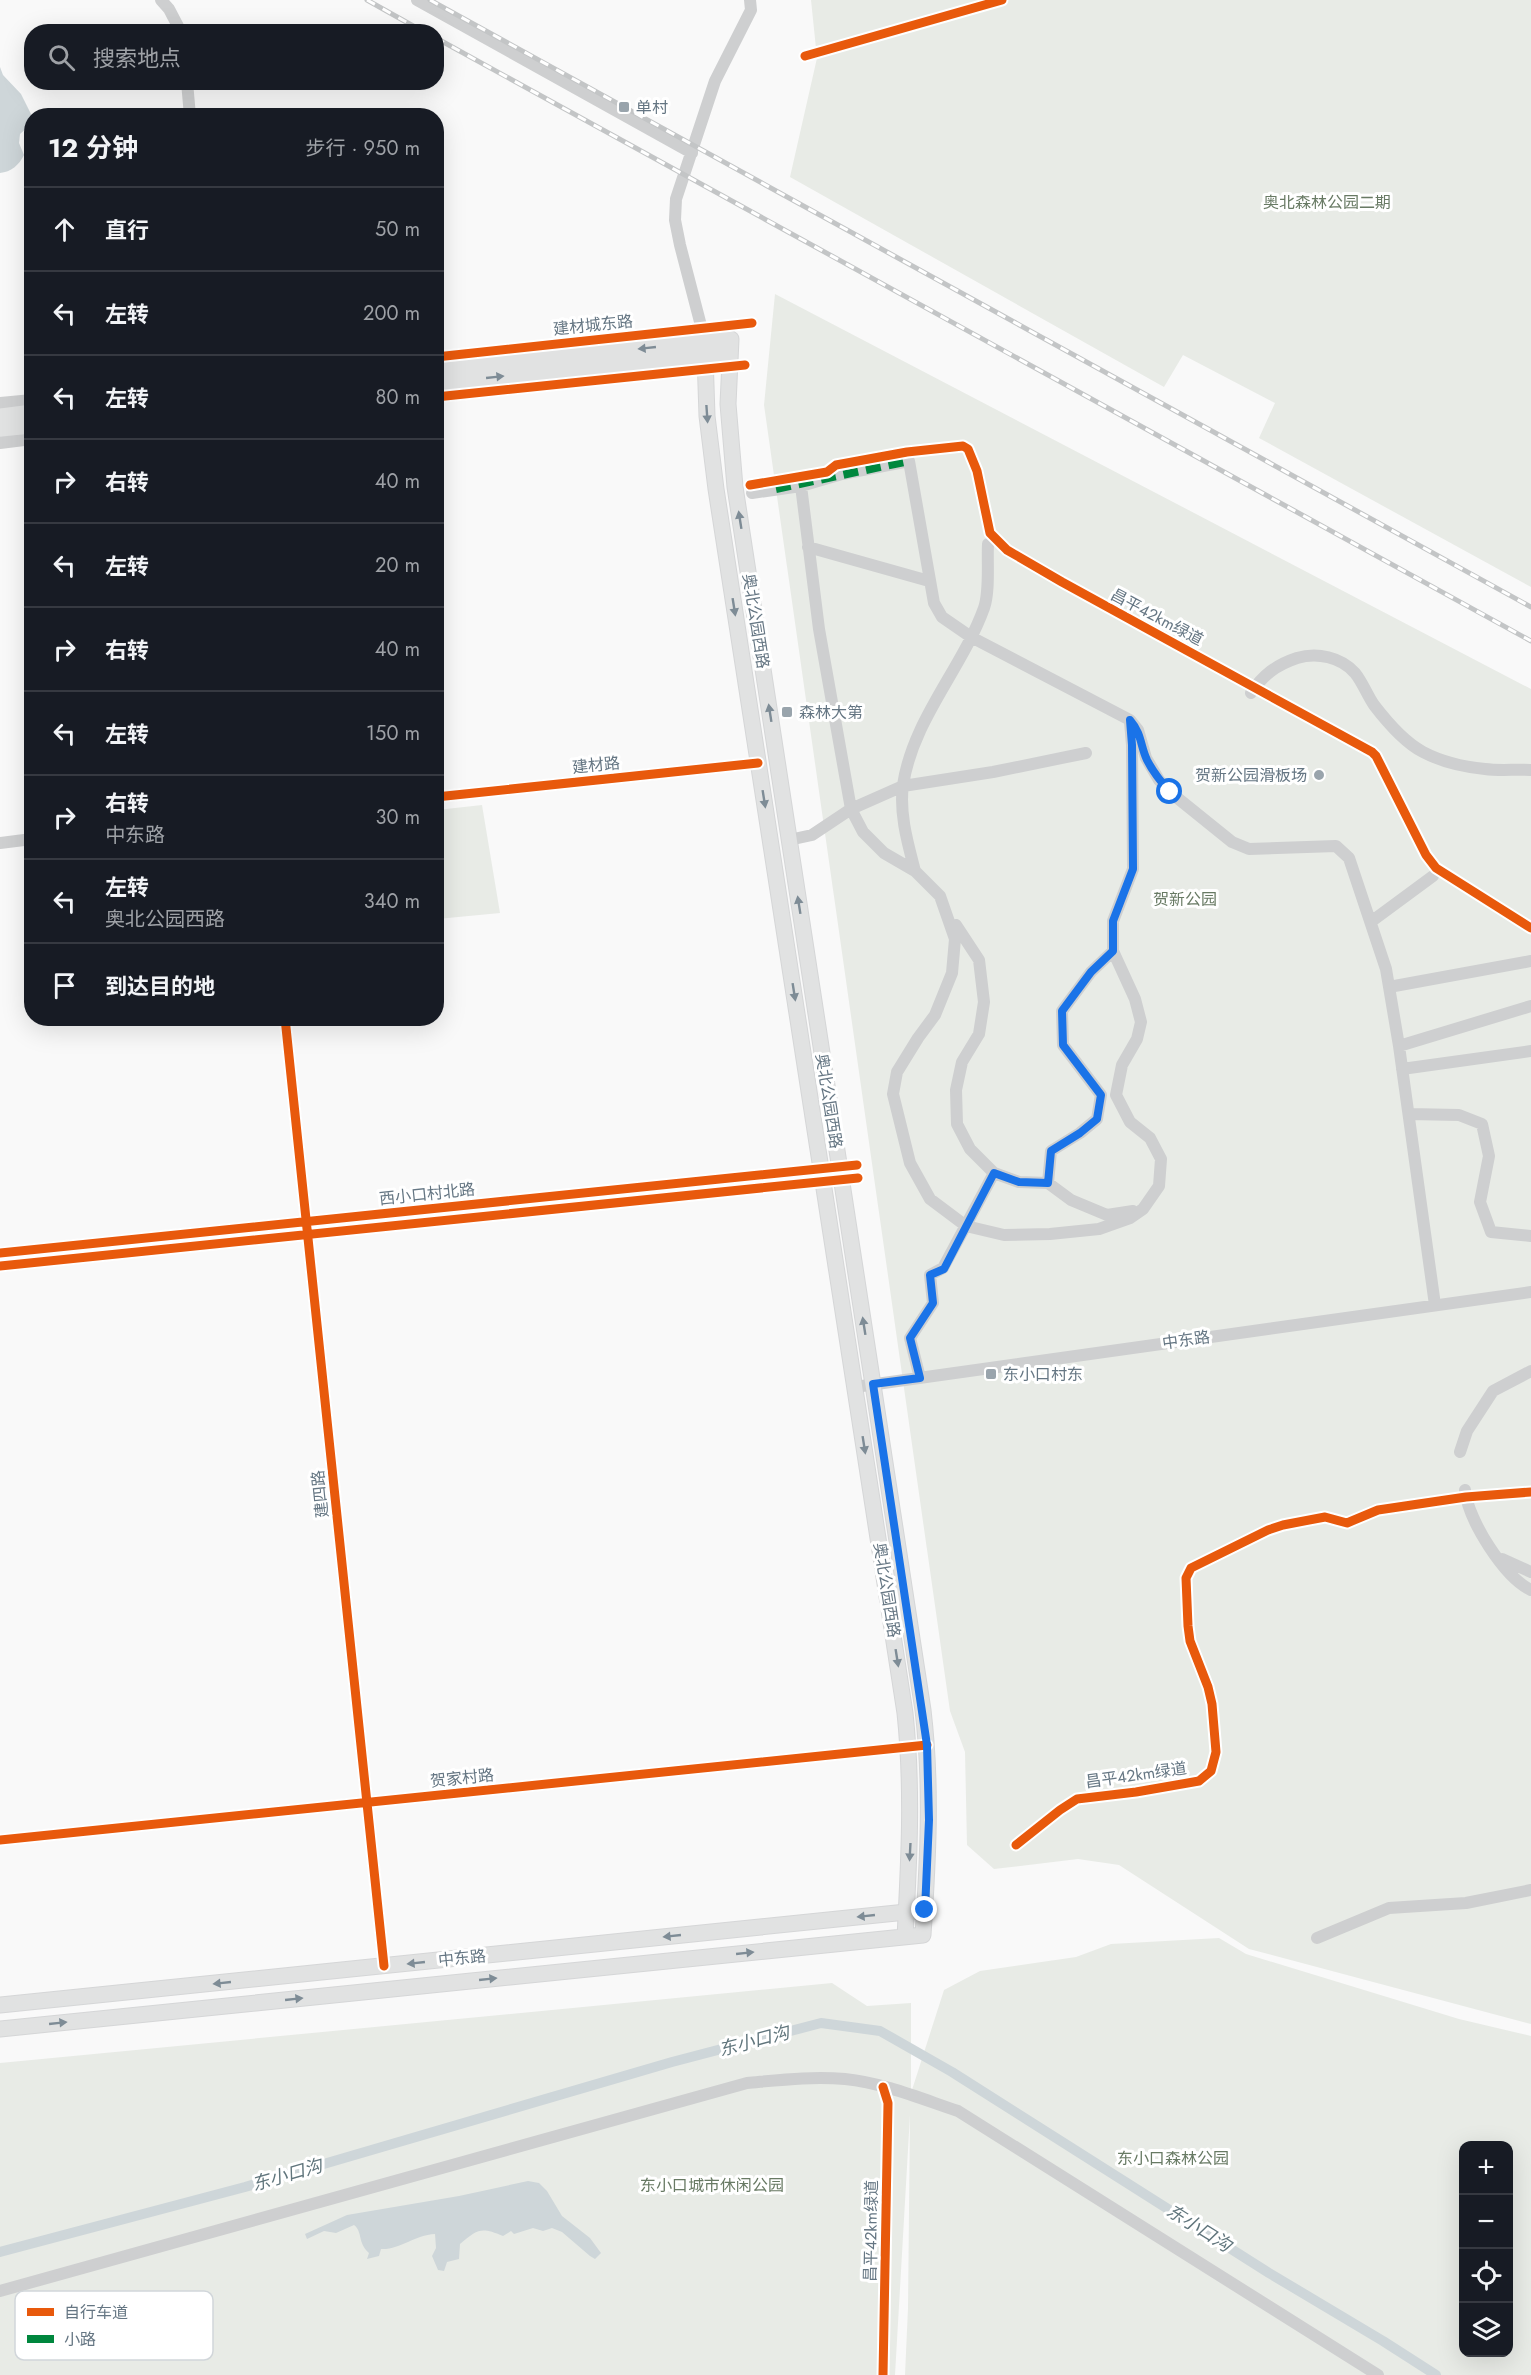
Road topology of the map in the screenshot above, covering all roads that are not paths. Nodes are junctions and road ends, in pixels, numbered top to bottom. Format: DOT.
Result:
graph roads {
  1 [pos="161,0"];
  2 [pos="417,0"];
  3 [pos="750,0"];
  4 [pos="176,24"];
  5 [pos="188,90"];
  6 [pos="189,108"];
  7 [pos="692,153"];
  8 [pos="699,313"];
  9 [pos="717,327"];
  10 [pos="730,346"];
  11 [pos="704,348"];
  12 [pos="444,357"];
  13 [pos="444,369"];
  14 [pos="444,382"];
  15 [pos="444,396"];
  16 [pos="24,401"];
  17 [pos="0,403"];
  18 [pos="24,413"];
  19 [pos="0,416"];
  20 [pos="24,427"];
  21 [pos="0,429"];
  22 [pos="24,440"];
  23 [pos="0,443"];
  24 [pos="801,486"];
  25 [pos="752,493"];
  26 [pos="988,544"];
  27 [pos="808,547"];
  28 [pos="929,581"];
  29 [pos="971,637"];
  30 [pos="1251,693"];
  31 [pos="1130,720"];
  32 [pos="1086,753"];
  33 [pos="758,763"];
  34 [pos="1531,770"];
  35 [pos="903,786"];
  36 [pos="444,796"];
  37 [pos="851,809"];
  38 [pos="24,840"];
  39 [pos="789,840"];
  40 [pos="0,843"];
  41 [pos="915,871"];
  42 [pos="1433,876"];
  43 [pos="940,896"];
  44 [pos="1372,921"];
  45 [pos="1113,951"];
  46 [pos="1531,961"];
  47 [pos="1389,987"];
  48 [pos="1531,1006"];
  49 [pos="286,1026"];
  50 [pos="1399,1046"];
  51 [pos="1531,1051"];
  52 [pos="1402,1069"];
  53 [pos="1409,1114"];
  54 [pos="841,1173"];
  55 [pos="994,1173"];
  56 [pos="822,1175"];
  57 [pos="1048,1183"];
  58 [pos="1143,1209"];
  59 [pos="306,1221"];
  60 [pos="966,1226"];
  61 [pos="308,1234"];
  62 [pos="1531,1236"];
  63 [pos="0,1253"];
  64 [pos="0,1266"];
  65 [pos="1531,1292"];
  66 [pos="1435,1305"];
  67 [pos="1531,1371"];
  68 [pos="920,1378"];
  69 [pos="873,1384"];
  70 [pos="855,1387"];
  71 [pos="1460,1452"];
  72 [pos="1465,1490"];
  73 [pos="1497,1557"];
  74 [pos="1531,1572"];
  75 [pos="1531,1590"];
  76 [pos="927,1745"];
  77 [pos="909,1747"];
  78 [pos="367,1803"];
  79 [pos="0,1840"];
  80 [pos="1531,1890"];
  81 [pos="925,1910"];
  82 [pos="906,1912"];
  83 [pos="923,1935"];
  84 [pos="904,1937"];
  85 [pos="1317,1938"];
  86 [pos="384,1966"];
  87 [pos="0,2005"];
  88 [pos="0,2029"];
  89 [pos="0,2291"];
  90 [pos="1377,2375"];
  1 -- 4 [label="street"];
  2 -- 7 [label="street"];
  3 -- 7 [label="street"];
  5 -- 6 [label="street"];
  7 -- 8 [label="street"];
  8 -- 9 [label="street"];
  8 -- 11 [label="street"];
  9 -- 10 [label="street"];
  9 -- 11 [label="street, 建材城东路"];
  10 -- 11 [label="main road, 建材城东路"];
  39 -- 10 [label="main road, 奥北公园西路, one-way"];
  11 -- 12 [label="street, 建材城东路"];
  11 -- 13 [label="main road, 建材城东路, one-way"];
  14 -- 11 [label="main road, 建材城东路, one-way"];
  11 -- 15 [label="street, 建材城东路"];
  11 -- 33 [label="main road, 奥北公园西路, one-way"];
  16 -- 17 [label="street"];
  18 -- 19 [label="main road"];
  20 -- 21 [label="main road"];
  22 -- 23 [label="street"];
  24 -- 25 [label="street"];
  24 -- 27 [label="street"];
  24 -- 28 [label="street"];
  26 -- 29 [label="street"];
  27 -- 28 [label="street"];
  27 -- 37 [label="street"];
  28 -- 29 [label="street"];
  29 -- 31 [label="street"];
  29 -- 35 [label="street"];
  30 -- 34 [label="street"];
  31 -- 44 [label="street"];
  31 -- 45 [label="street"];
  32 -- 35 [label="street"];
  33 -- 36 [label="street, 建材路"];
  33 -- 56 [label="main road, 奥北公园西路, one-way"];
  35 -- 37 [label="street"];
  35 -- 41 [label="street"];
  37 -- 39 [label="street"];
  37 -- 41 [label="street"];
  38 -- 40 [label="street"];
  54 -- 39 [label="main road, 奥北公园西路, one-way"];
  41 -- 43 [label="street"];
  42 -- 44 [label="street"];
  43 -- 55 [label="street"];
  43 -- 60 [label="street"];
  44 -- 47 [label="street"];
  45 -- 57 [label="street"];
  45 -- 58 [label="street"];
  46 -- 47 [label="street"];
  47 -- 50 [label="street"];
  48 -- 50 [label="street"];
  49 -- 59 [label="street, 建四路"];
  50 -- 52 [label="street"];
  51 -- 52 [label="street"];
  52 -- 53 [label="street"];
  53 -- 62 [label="street"];
  53 -- 66 [label="street"];
  54 -- 56 [label="street, 西小口村北路"];
  69 -- 54 [label="main road, 奥北公园西路, one-way"];
  55 -- 57 [label="street"];
  55 -- 60 [label="street"];
  56 -- 59 [label="street, 西小口村北路"];
  56 -- 61 [label="street, 西小口村北路"];
  56 -- 70 [label="main road, 奥北公园西路"];
  57 -- 58 [label="street"];
  58 -- 60 [label="street"];
  59 -- 61 [label="street, 建四路"];
  59 -- 63 [label="street, 西小口村北路"];
  60 -- 68 [label="street"];
  61 -- 64 [label="street, 西小口村北路"];
  61 -- 78 [label="street, 建四路"];
  65 -- 66 [label="street, 中东路"];
  66 -- 68 [label="street, 中东路"];
  67 -- 71 [label="street"];
  68 -- 69 [label="street, 中东路"];
  69 -- 70 [label="street, 中东路"];
  69 -- 76 [label="main road, 奥北公园西路"];
  70 -- 77 [label="main road, 奥北公园西路, one-way"];
  72 -- 73 [label="street"];
  73 -- 74 [label="street"];
  73 -- 75 [label="street"];
  76 -- 77 [label="street, 贺家村路"];
  76 -- 81 [label="main road, 奥北公园西路"];
  77 -- 78 [label="street, 贺家村路"];
  77 -- 82 [label="main road, 奥北公园西路, one-way"];
  78 -- 79 [label="street, 贺家村路"];
  78 -- 86 [label="street, 建四路"];
  80 -- 85 [label="street"];
  81 -- 82 [label="main road, 中东路"];
  81 -- 83 [label="main road, 奥北公园西路"];
  82 -- 84 [label="main road, 奥北公园西路"];
  82 -- 86 [label="main road, 中东路, one-way"];
  83 -- 84 [label="main road, 中东路"];
  88 -- 84 [label="main road, 中东路, one-way"];
  86 -- 87 [label="main road, 中东路, one-way"];
  89 -- 90 [label="street"];
}
